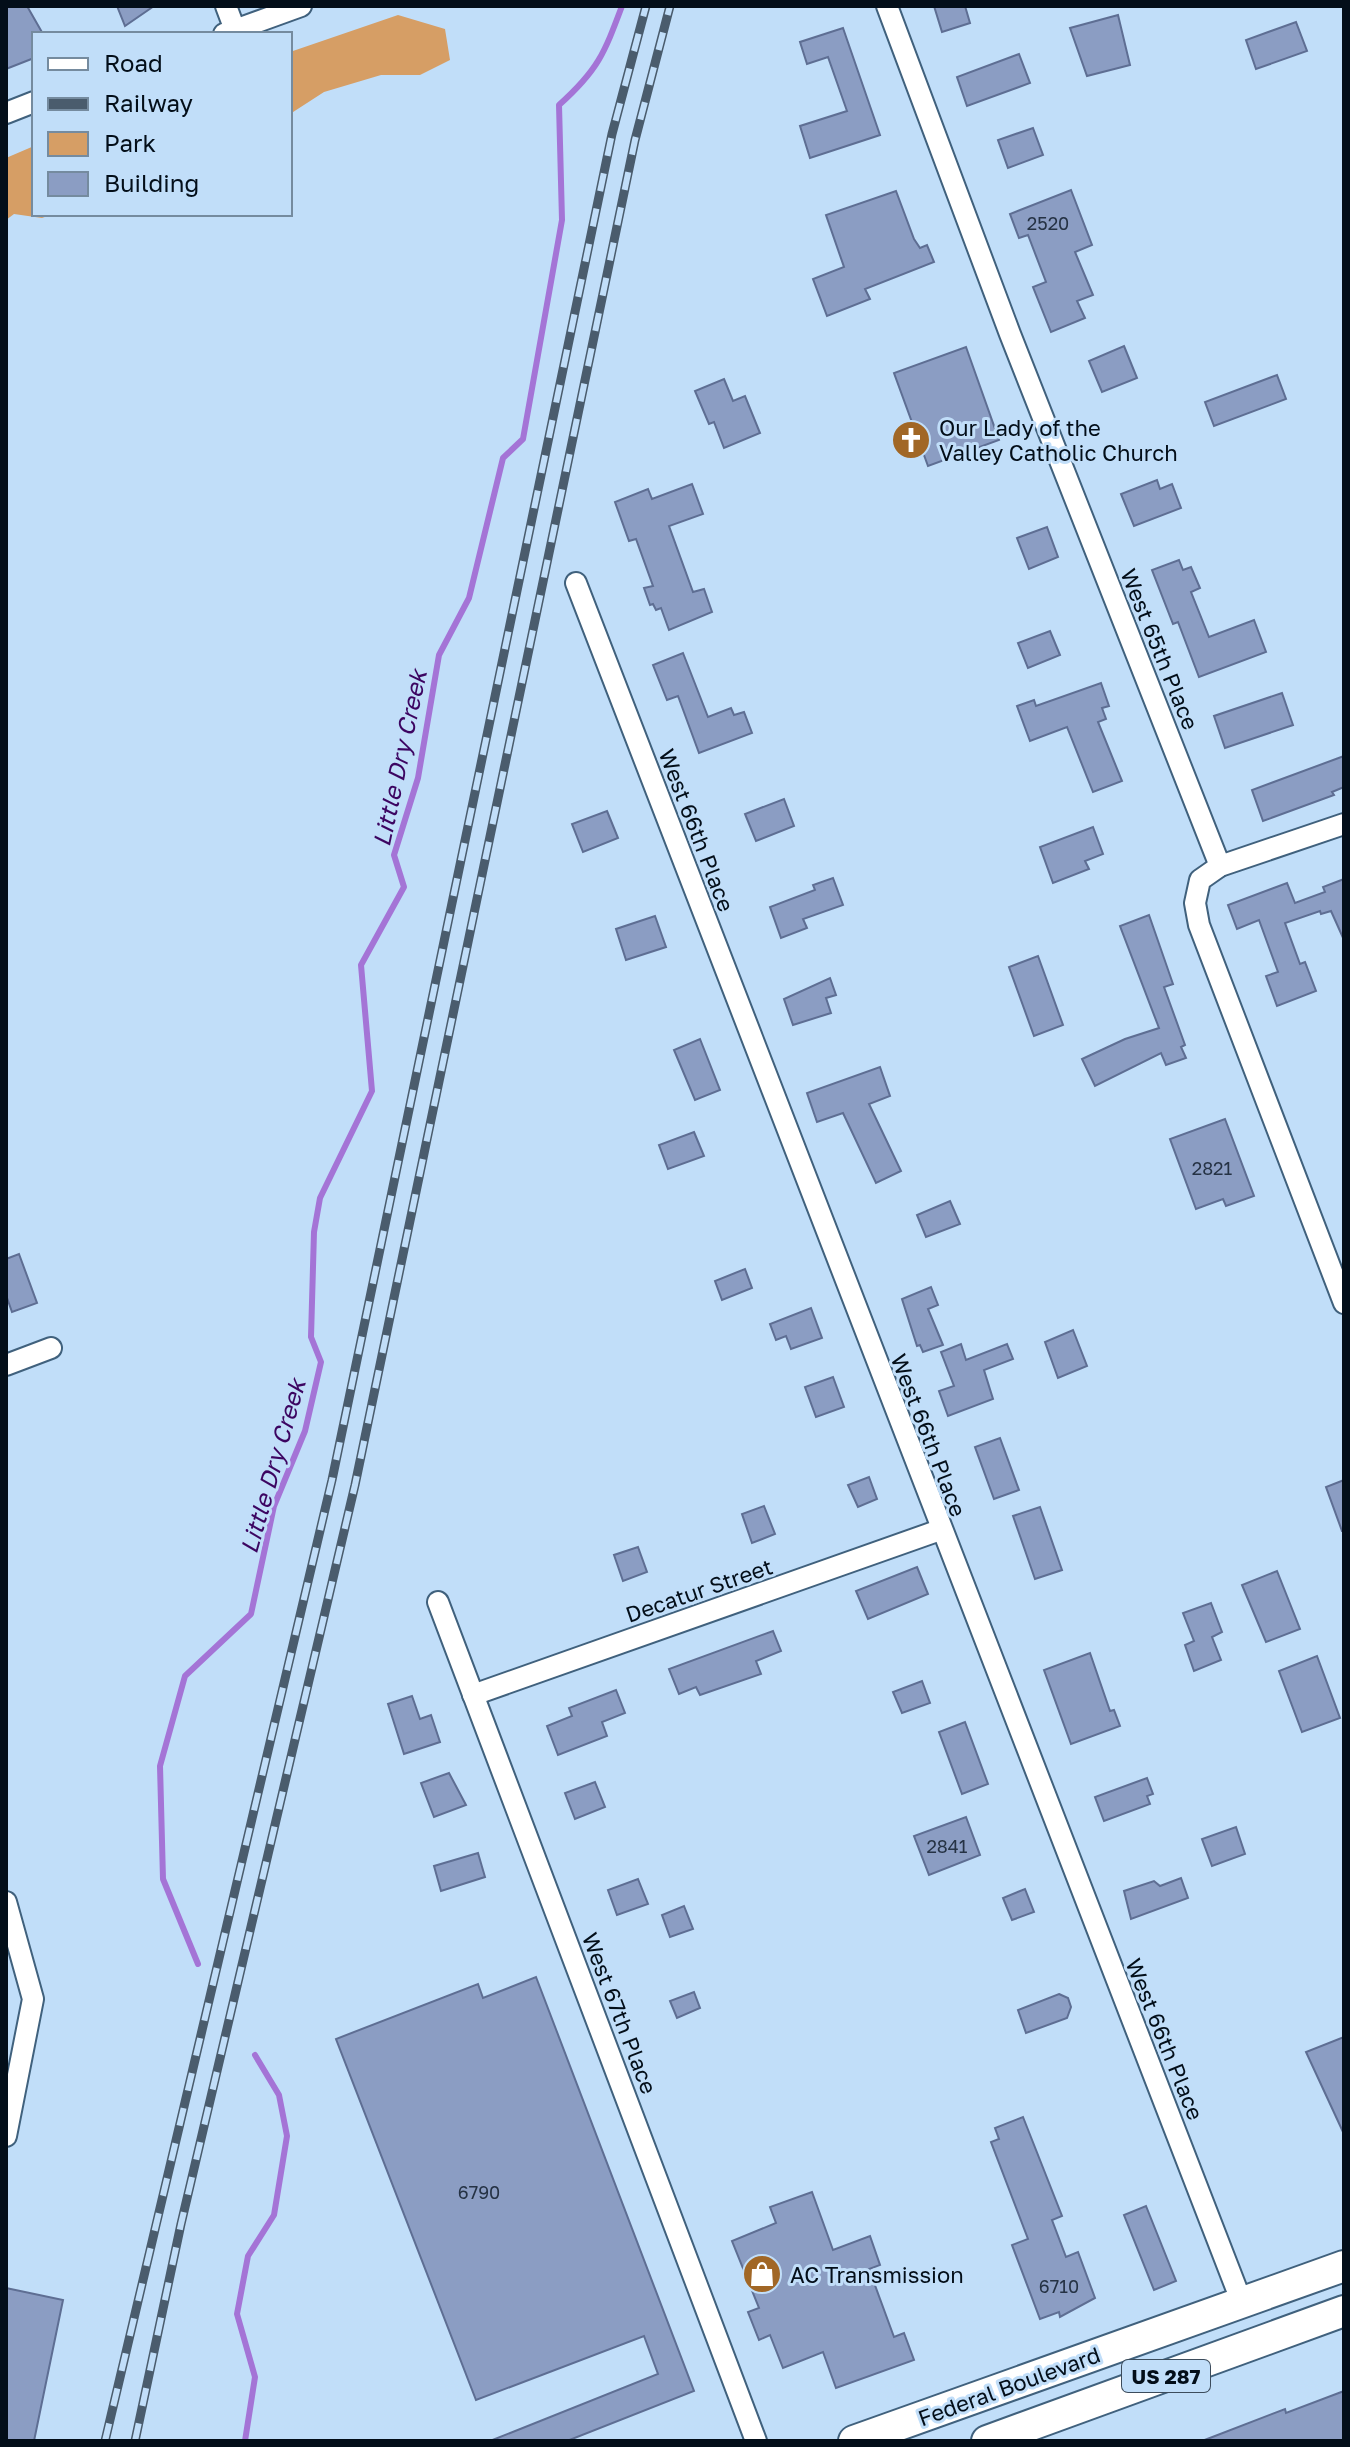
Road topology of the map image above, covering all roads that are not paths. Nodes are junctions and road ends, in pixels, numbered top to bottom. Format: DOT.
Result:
graph roads {
  1 [pos="226,6"];
  2 [pos="301,6"];
  3 [pos="887,6"];
  4 [pos="230,32"];
  5 [pos="32,103"];
  6 [pos="6,113"];
  7 [pos="576,583"];
  8 [pos="1344,824"];
  9 [pos="1220,866"];
  10 [pos="1344,1303"];
  11 [pos="51,1348"];
  12 [pos="6,1365"];
  13 [pos="940,1530"];
  14 [pos="438,1602"];
  15 [pos="473,1695"];
  16 [pos="6,1902"];
  17 [pos="15,1967"];
  18 [pos="6,2136"];
  19 [pos="1344,2266"];
  20 [pos="1242,2303"];
  21 [pos="1344,2311"];
  22 [pos="888,2435"];
  23 [pos="756,2441"];
  24 [pos="854,2441"];
  25 [pos="987,2441"];
  1 -- 4 [label="street"];
  2 -- 4 [label="street"];
  3 -- 9 [label="street, West 65th Place"];
  5 -- 6 [label="street"];
  7 -- 13 [label="street, West 66th Place"];
  8 -- 9 [label="street"];
  9 -- 10 [label="street"];
  11 -- 12 [label="street"];
  13 -- 15 [label="street, Decatur Street"];
  13 -- 20 [label="street, West 66th Place"];
  14 -- 15 [label="street, West 67th Place"];
  15 -- 23 [label="street, West 67th Place"];
  16 -- 17 [label="street"];
  17 -- 18 [label="street"];
  19 -- 20 [label="main road, Federal Boulevard / US 287"];
  20 -- 22 [label="main road, Federal Boulevard / US 287"];
  21 -- 25 [label="main road, Federal Boulevard / US 287"];
  22 -- 24 [label="main road, Federal Boulevard / US 287"];
}
